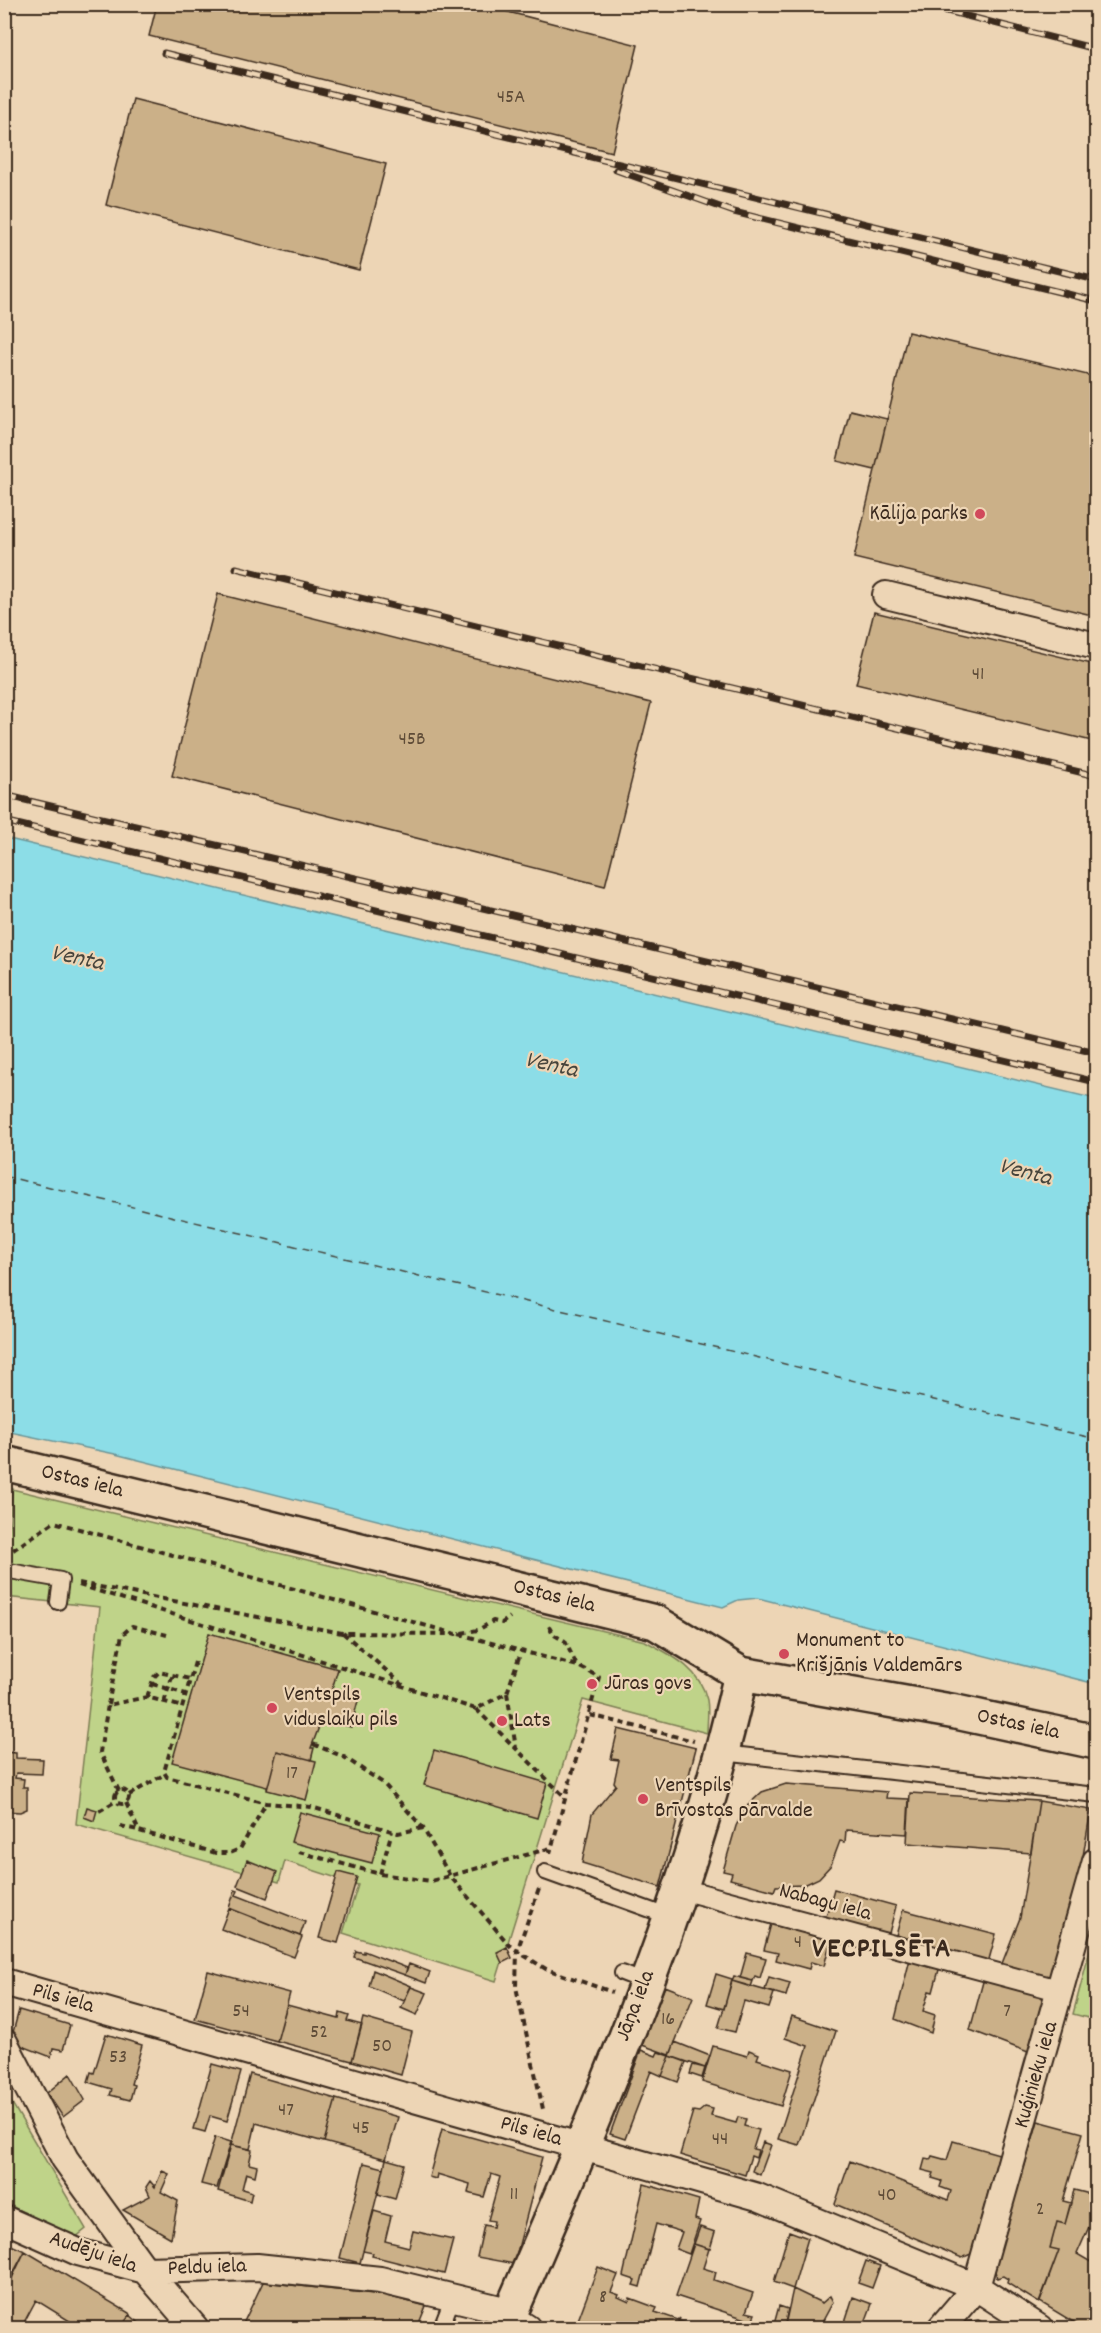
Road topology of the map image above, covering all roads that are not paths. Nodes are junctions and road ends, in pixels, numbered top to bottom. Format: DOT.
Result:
graph roads {
  1 [pos="886,595"];
  2 [pos="1096,646"];
  3 [pos="4,1463"];
  4 [pos="4,1570"];
  5 [pos="58,1602"];
  6 [pos="741,1674"];
  7 [pos="1096,1742"];
  8 [pos="723,1753"];
  9 [pos="1096,1795"];
  10 [pos="1096,1861"];
  11 [pos="545,1872"];
  12 [pos="676,1903"];
  13 [pos="4,1982"];
  14 [pos="1062,1991"];
  15 [pos="4,2042"];
  16 [pos="583,2147"];
  17 [pos="4,2219"];
  18 [pos="145,2270"];
  19 [pos="976,2287"];
  20 [pos="453,2297"];
  21 [pos="513,2325"];
  22 [pos="195,2328"];
  23 [pos="441,2328"];
  24 [pos="941,2328"];
  25 [pos="1039,2328"];
  1 -- 2 [label="street"];
  3 -- 6 [label="street, Ostas iela"];
  4 -- 5 [label="lane"];
  6 -- 7 [label="street, Ostas iela"];
  6 -- 8 [label="street, Jāņa iela"];
  8 -- 9 [label="lane"];
  8 -- 12 [label="street, Jāņa iela"];
  10 -- 14 [label="street, Kuģinieku iela"];
  11 -- 12 [label="lane"];
  12 -- 14 [label="street, Nabagu iela"];
  12 -- 16 [label="street, Jāņa iela"];
  13 -- 16 [label="street, Pils iela"];
  14 -- 19 [label="street, Kuģinieku iela"];
  15 -- 18 [label="street, Peldu iela"];
  16 -- 19 [label="street, Pils iela"];
  16 -- 21 [label="street, Jāņa iela"];
  17 -- 18 [label="street, Audēju iela"];
  18 -- 20 [label="street, Peldu iela"];
  18 -- 22 [label="street, Audēju iela"];
  19 -- 24 [label="street"];
  19 -- 25 [label="street, Pils iela"];
  20 -- 21 [label="street, Peldu iela"];
  20 -- 23 [label="lane"];
}
